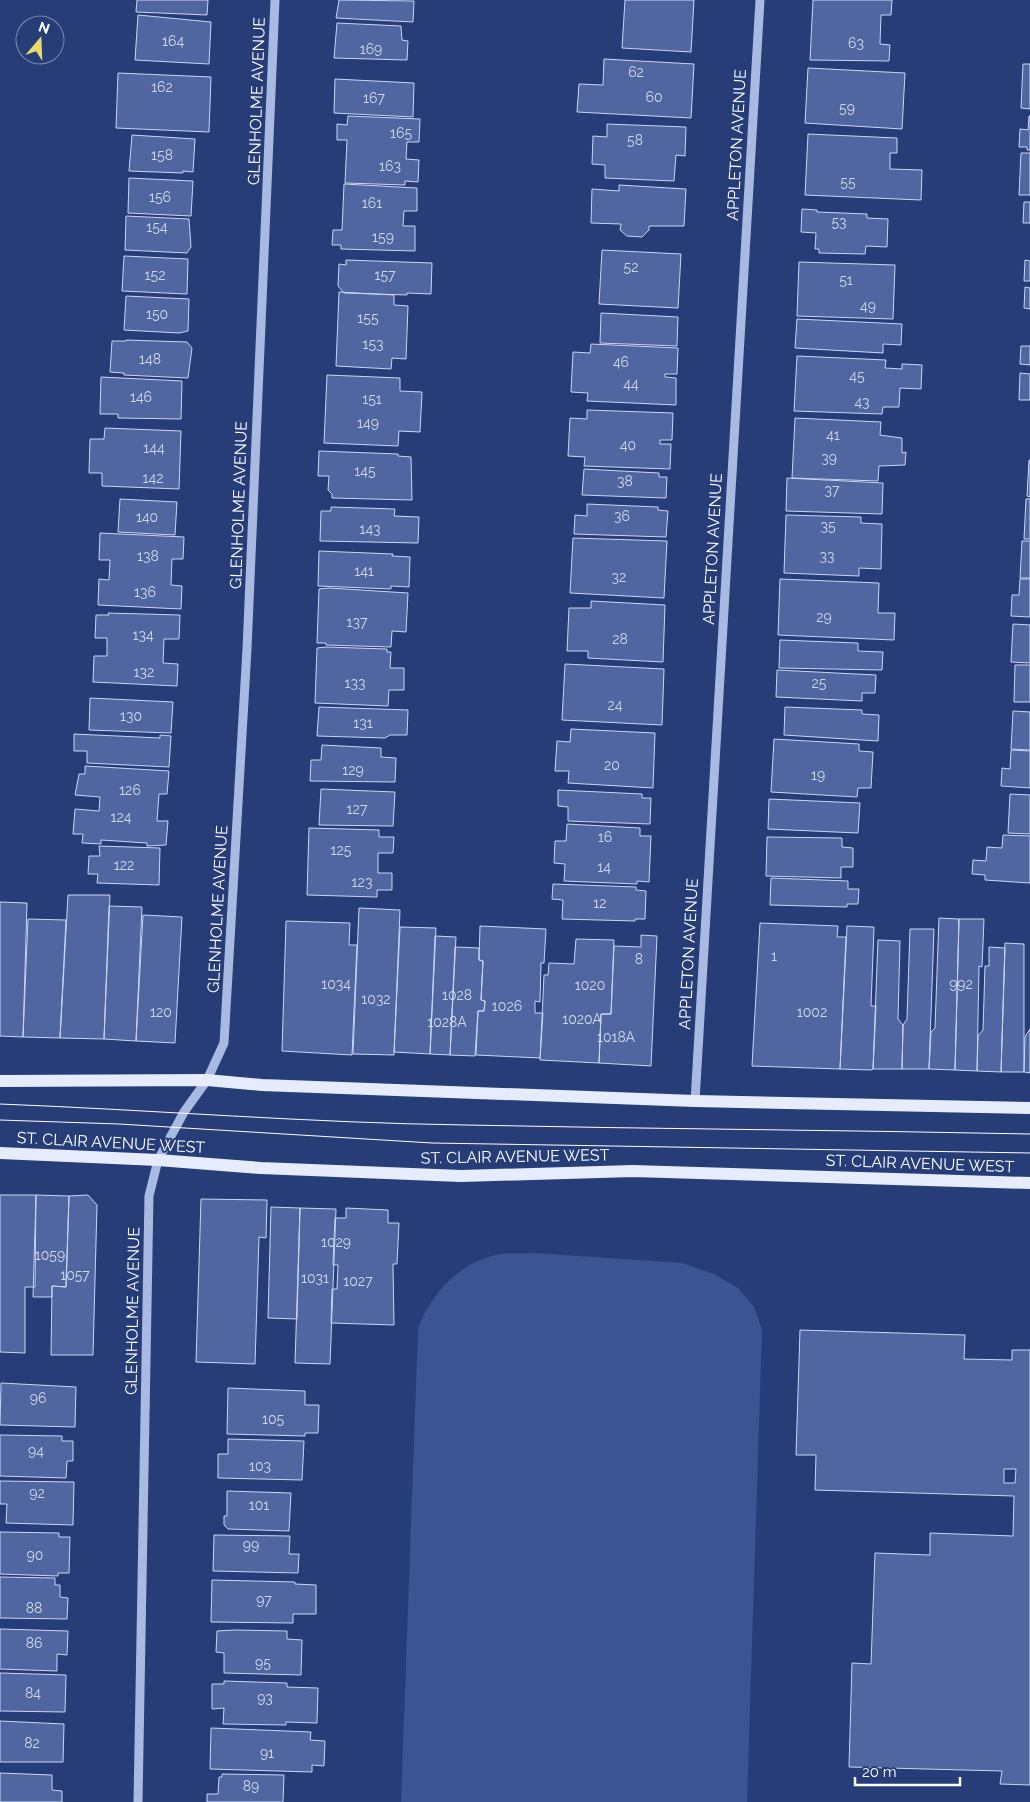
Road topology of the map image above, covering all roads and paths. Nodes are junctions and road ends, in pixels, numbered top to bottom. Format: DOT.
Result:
graph roads {
  1 [pos="275,0"];
  2 [pos="760,0"];
  3 [pos="207,1080"];
  4 [pos="0,1081"];
  5 [pos="695,1101"];
  6 [pos="1030,1108"];
  7 [pos="0,1153"];
  8 [pos="158,1160"];
  9 [pos="1030,1183"];
  10 [pos="138,1802"];
  1 -- 3 [label="street, GLENHOLME AVENUE"];
  2 -- 5 [label="street, APPLETON AVENUE"];
  3 -- 4 [label="main road"];
  3 -- 5 [label="main road"];
  3 -- 8 [label="street, GLENHOLME AVENUE"];
  5 -- 6 [label="main road"];
  7 -- 8 [label="main road, ST. CLAIR AVENUE WEST"];
  8 -- 9 [label="main road, ST. CLAIR AVENUE WEST"];
  8 -- 10 [label="street, GLENHOLME AVENUE"];
}
